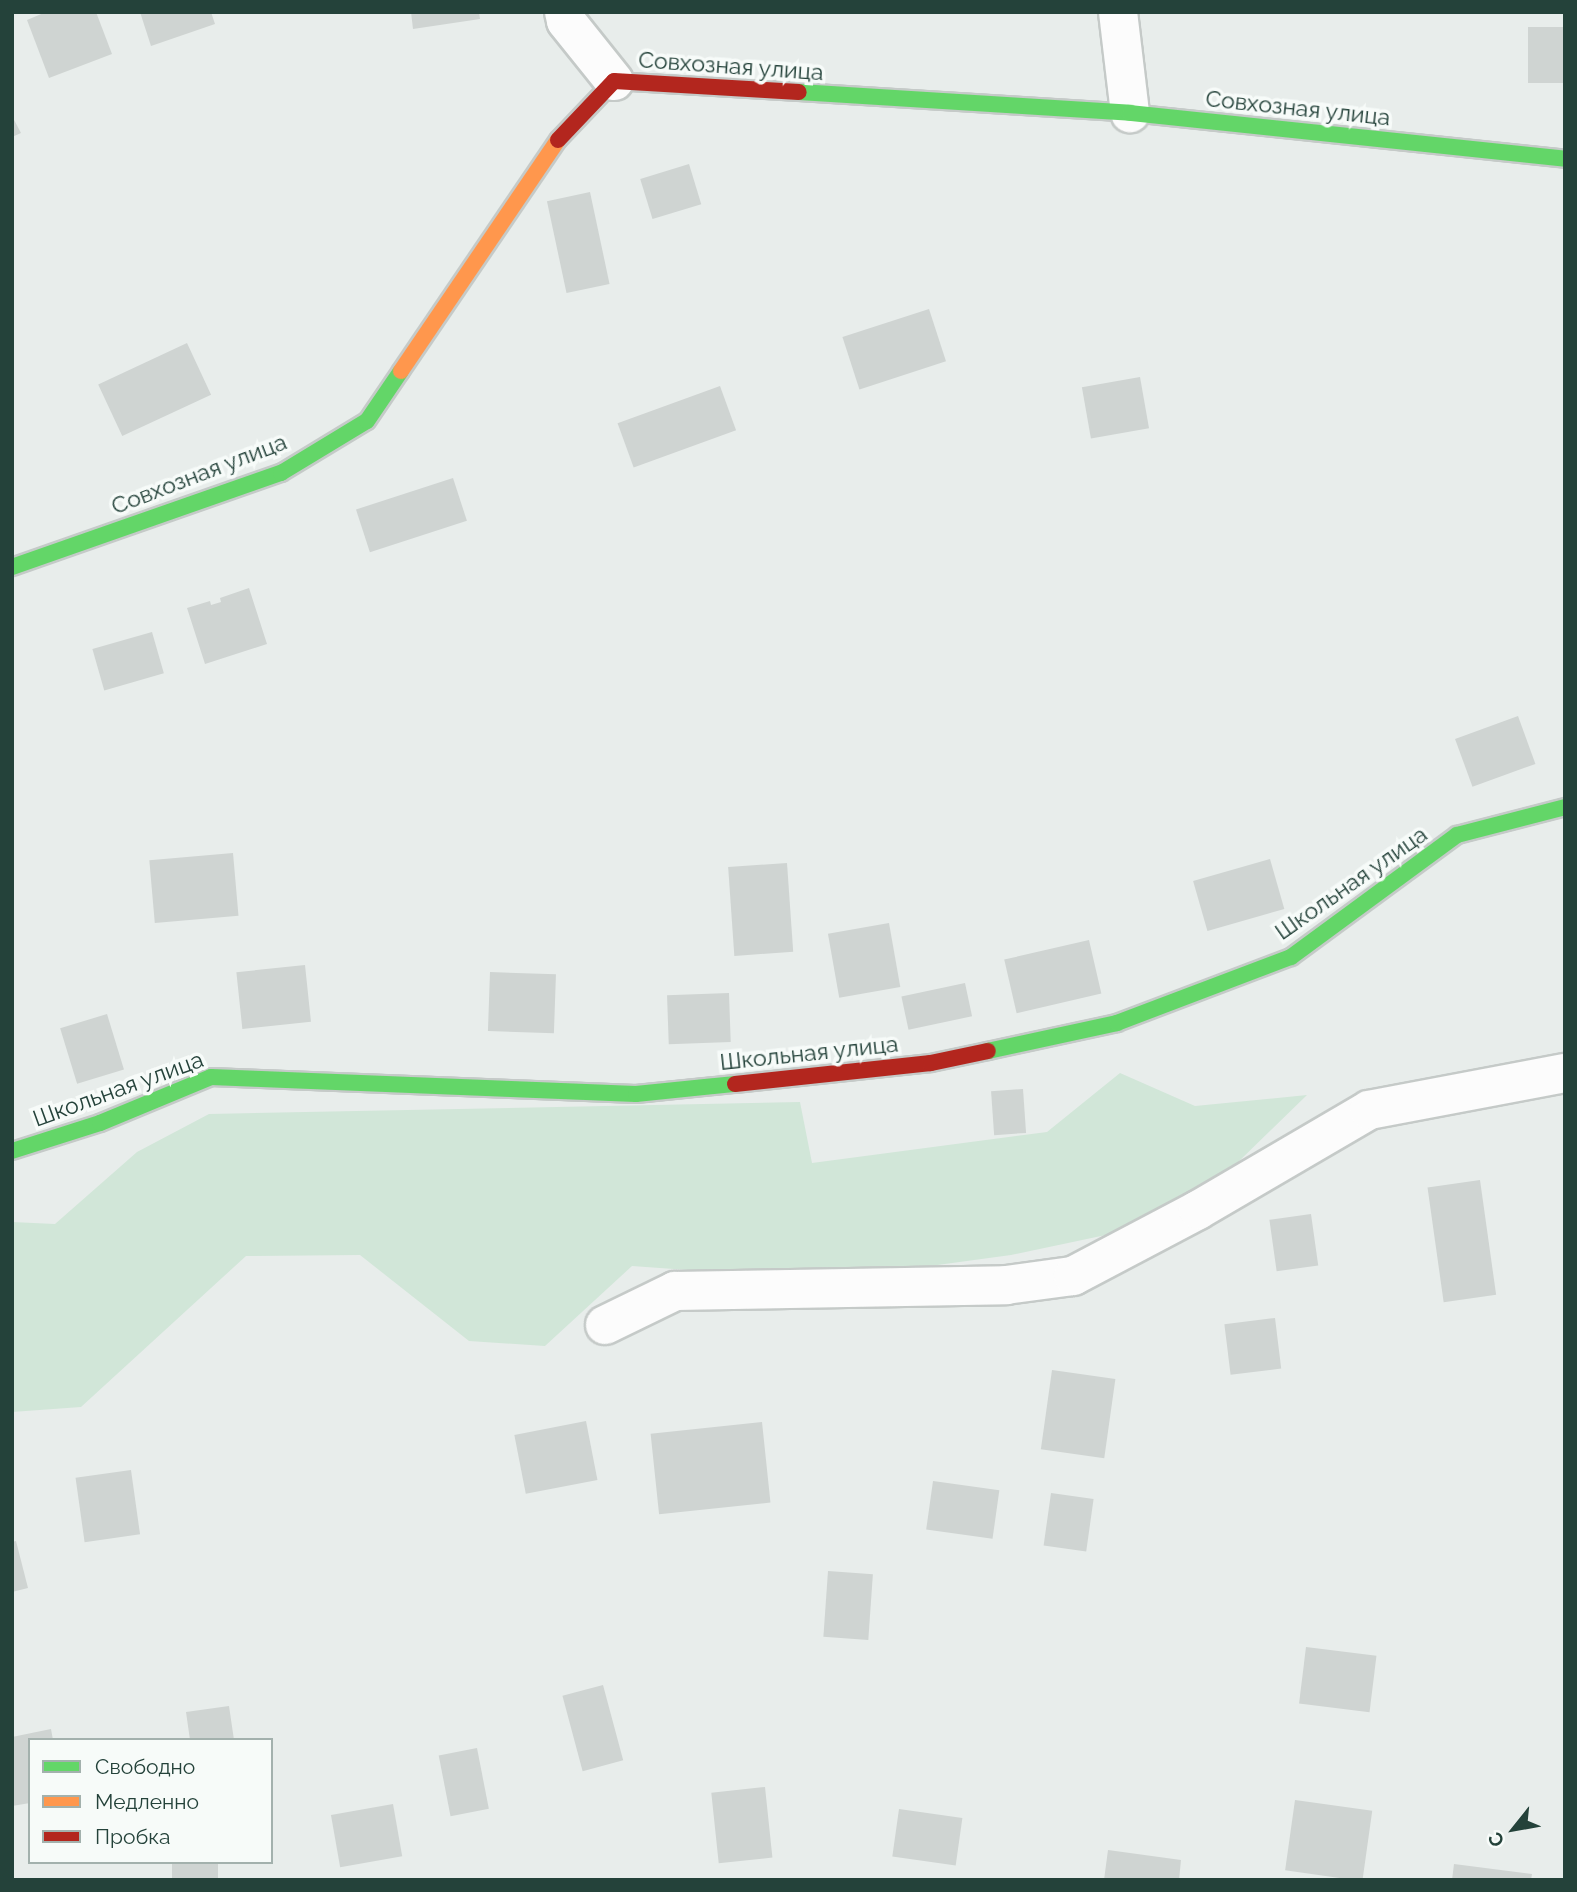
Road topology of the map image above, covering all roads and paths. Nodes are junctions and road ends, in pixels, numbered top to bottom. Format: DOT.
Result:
graph roads {
  1 [pos="564,12"];
  2 [pos="1118,12"];
  3 [pos="614,81"];
  4 [pos="1130,113"];
  5 [pos="1565,159"];
  6 [pos="12,567"];
  7 [pos="1565,807"];
  8 [pos="1565,1073"];
  9 [pos="12,1151"];
  10 [pos="605,1325"];
  1 -- 3 [label="street"];
  2 -- 4 [label="street"];
  3 -- 4 [label="street, Совхозная улица"];
  3 -- 6 [label="street, Совхозная улица"];
  4 -- 5 [label="street, Совхозная улица"];
  7 -- 9 [label="street, Школьная улица"];
  8 -- 10 [label="street"];
}
